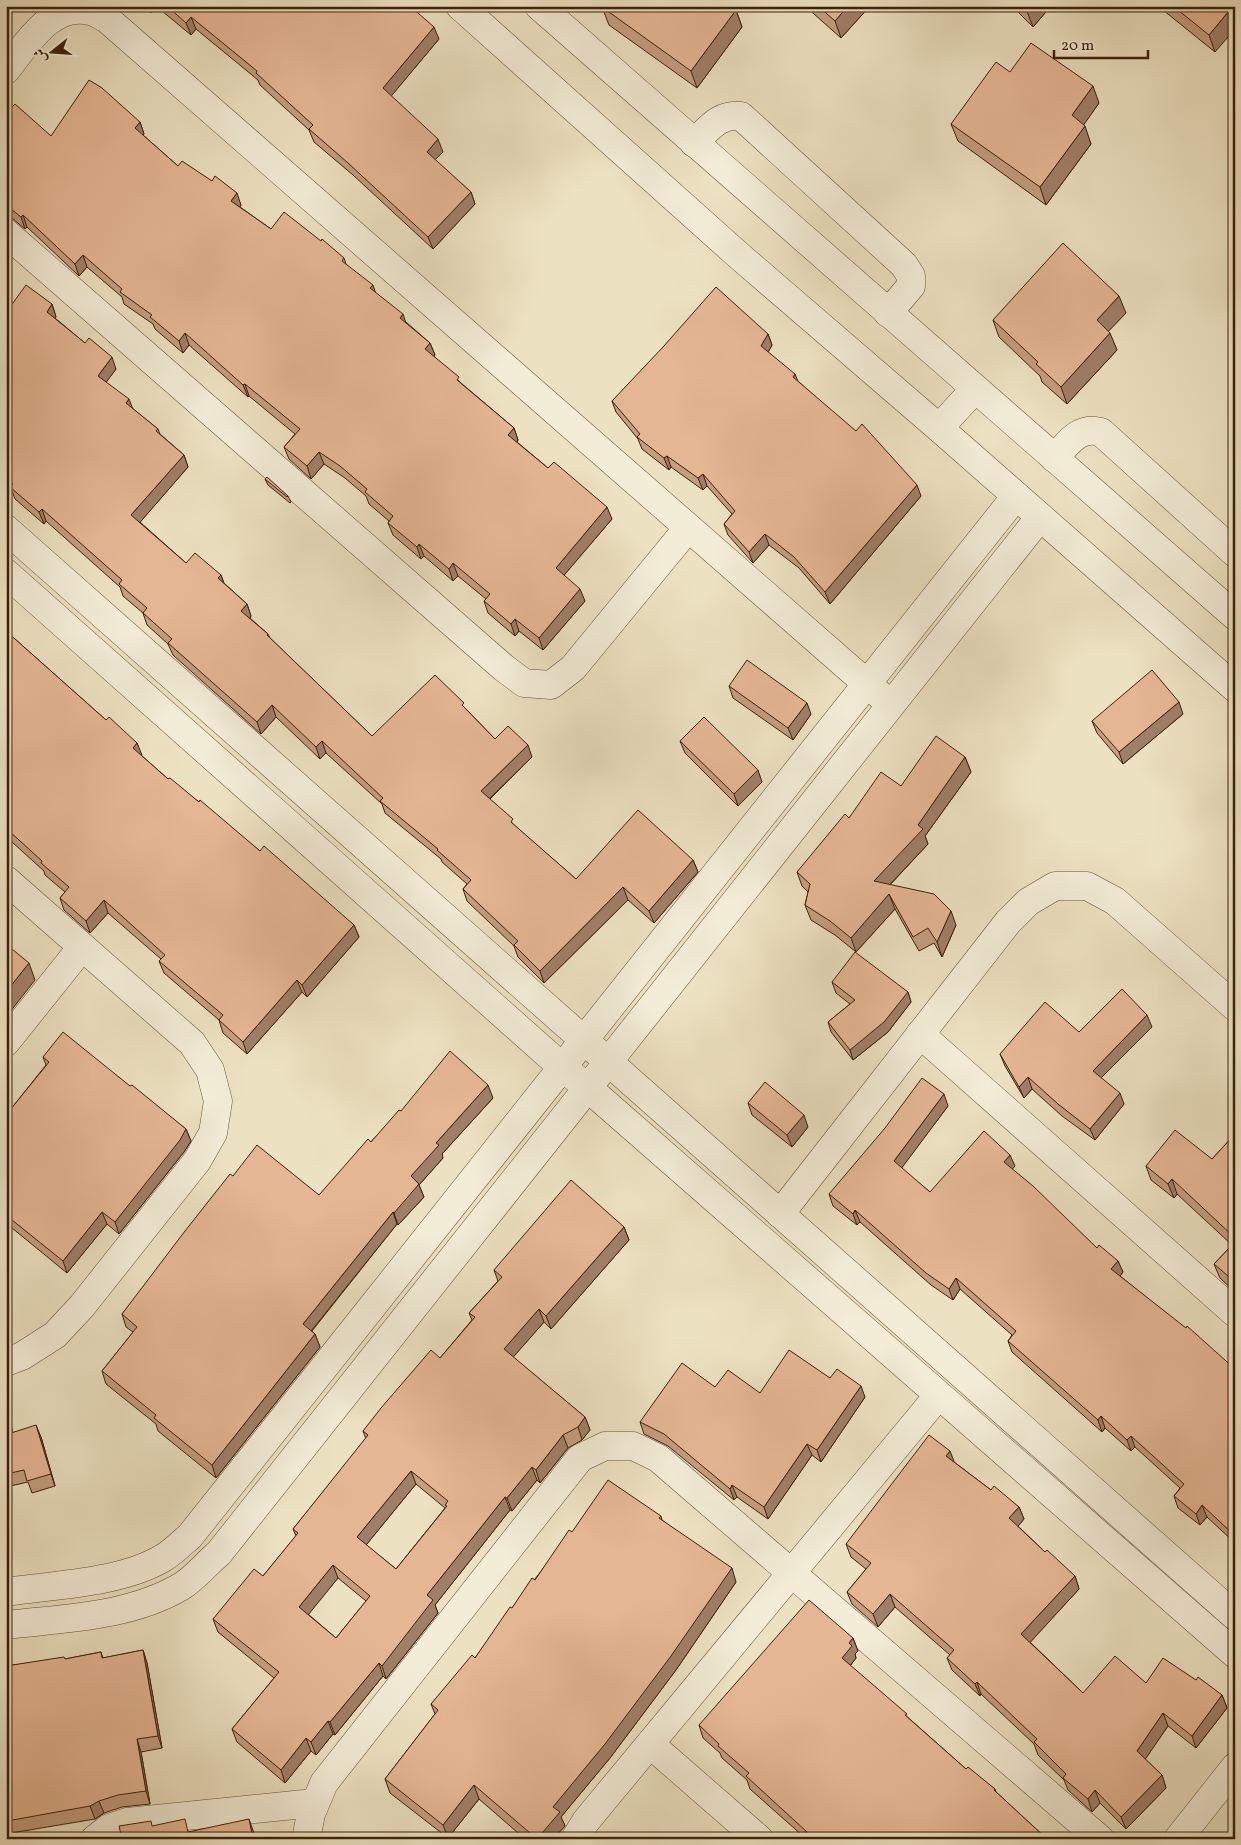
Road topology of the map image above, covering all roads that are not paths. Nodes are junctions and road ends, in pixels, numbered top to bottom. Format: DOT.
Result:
graph roads {
  1 [pos="460,6"];
  2 [pos="538,6"];
  3 [pos="6,70"];
  4 [pos="694,143"];
  5 [pos="6,233"];
  6 [pos="888,312"];
  7 [pos="975,389"];
  8 [pos="939,428"];
  9 [pos="1054,458"];
  10 [pos="1016,496"];
  11 [pos="1040,517"];
  12 [pos="688,528"];
  13 [pos="6,529"];
  14 [pos="1235,553"];
  15 [pos="6,573"];
  16 [pos="942,590"];
  17 [pos="966,610"];
  18 [pos="1235,616"];
  19 [pos="868,684"];
  20 [pos="1235,688"];
  21 [pos="892,705"];
  22 [pos="6,880"];
  23 [pos="82,947"];
  24 [pos="1235,1007"];
  25 [pos="920,1034"];
  26 [pos="584,1040"];
  27 [pos="6,1042"];
  28 [pos="608,1062"];
  29 [pos="562,1067"];
  30 [pos="588,1088"];
  31 [pos="780,1214"];
  32 [pos="1235,1313"];
  33 [pos="6,1362"];
  34 [pos="938,1396"];
  35 [pos="792,1572"];
  36 [pos="6,1592"];
  37 [pos="1235,1616"];
  38 [pos="6,1626"];
  39 [pos="1235,1654"];
  40 [pos="650,1744"];
  41 [pos="1235,1768"];
  42 [pos="314,1803"];
  43 [pos="95,1839"];
  44 [pos="306,1839"];
  45 [pos="575,1839"];
  46 [pos="760,1839"];
  47 [pos="1100,1839"];
  48 [pos="1178,1839"];
  1 -- 8 [label="street"];
  2 -- 4 [label="street"];
  3 -- 12 [label="street"];
  4 -- 6 [label="street"];
  4 -- 6 [label="street"];
  5 -- 12 [label="street"];
  6 -- 7 [label="street"];
  7 -- 8 [label="street"];
  7 -- 9 [label="street"];
  8 -- 10 [label="street"];
  9 -- 14 [label="street"];
  9 -- 18 [label="street"];
  10 -- 11 [label="street"];
  10 -- 16 [label="street"];
  11 -- 17 [label="street"];
  11 -- 20 [label="street"];
  12 -- 19 [label="street"];
  13 -- 26 [label="street"];
  15 -- 29 [label="street"];
  16 -- 17 [label="street"];
  16 -- 19 [label="street"];
  17 -- 21 [label="street"];
  19 -- 21 [label="street"];
  19 -- 26 [label="street"];
  21 -- 28 [label="street"];
  22 -- 23 [label="street"];
  23 -- 27 [label="street"];
  23 -- 33 [label="street"];
  24 -- 25 [label="street"];
  25 -- 31 [label="street"];
  25 -- 32 [label="street"];
  26 -- 28 [label="street"];
  26 -- 29 [label="street"];
  28 -- 30 [label="street"];
  28 -- 31 [label="street"];
  29 -- 30 [label="street"];
  29 -- 36 [label="street"];
  30 -- 34 [label="street"];
  30 -- 38 [label="street"];
  31 -- 37 [label="street"];
  34 -- 35 [label="street"];
  34 -- 39 [label="street"];
  35 -- 40 [label="street"];
  35 -- 42 [label="street"];
  35 -- 47 [label="street"];
  40 -- 45 [label="street"];
  40 -- 46 [label="street"];
  41 -- 48 [label="street"];
  42 -- 43 [label="street"];
  42 -- 44 [label="street"];
}
